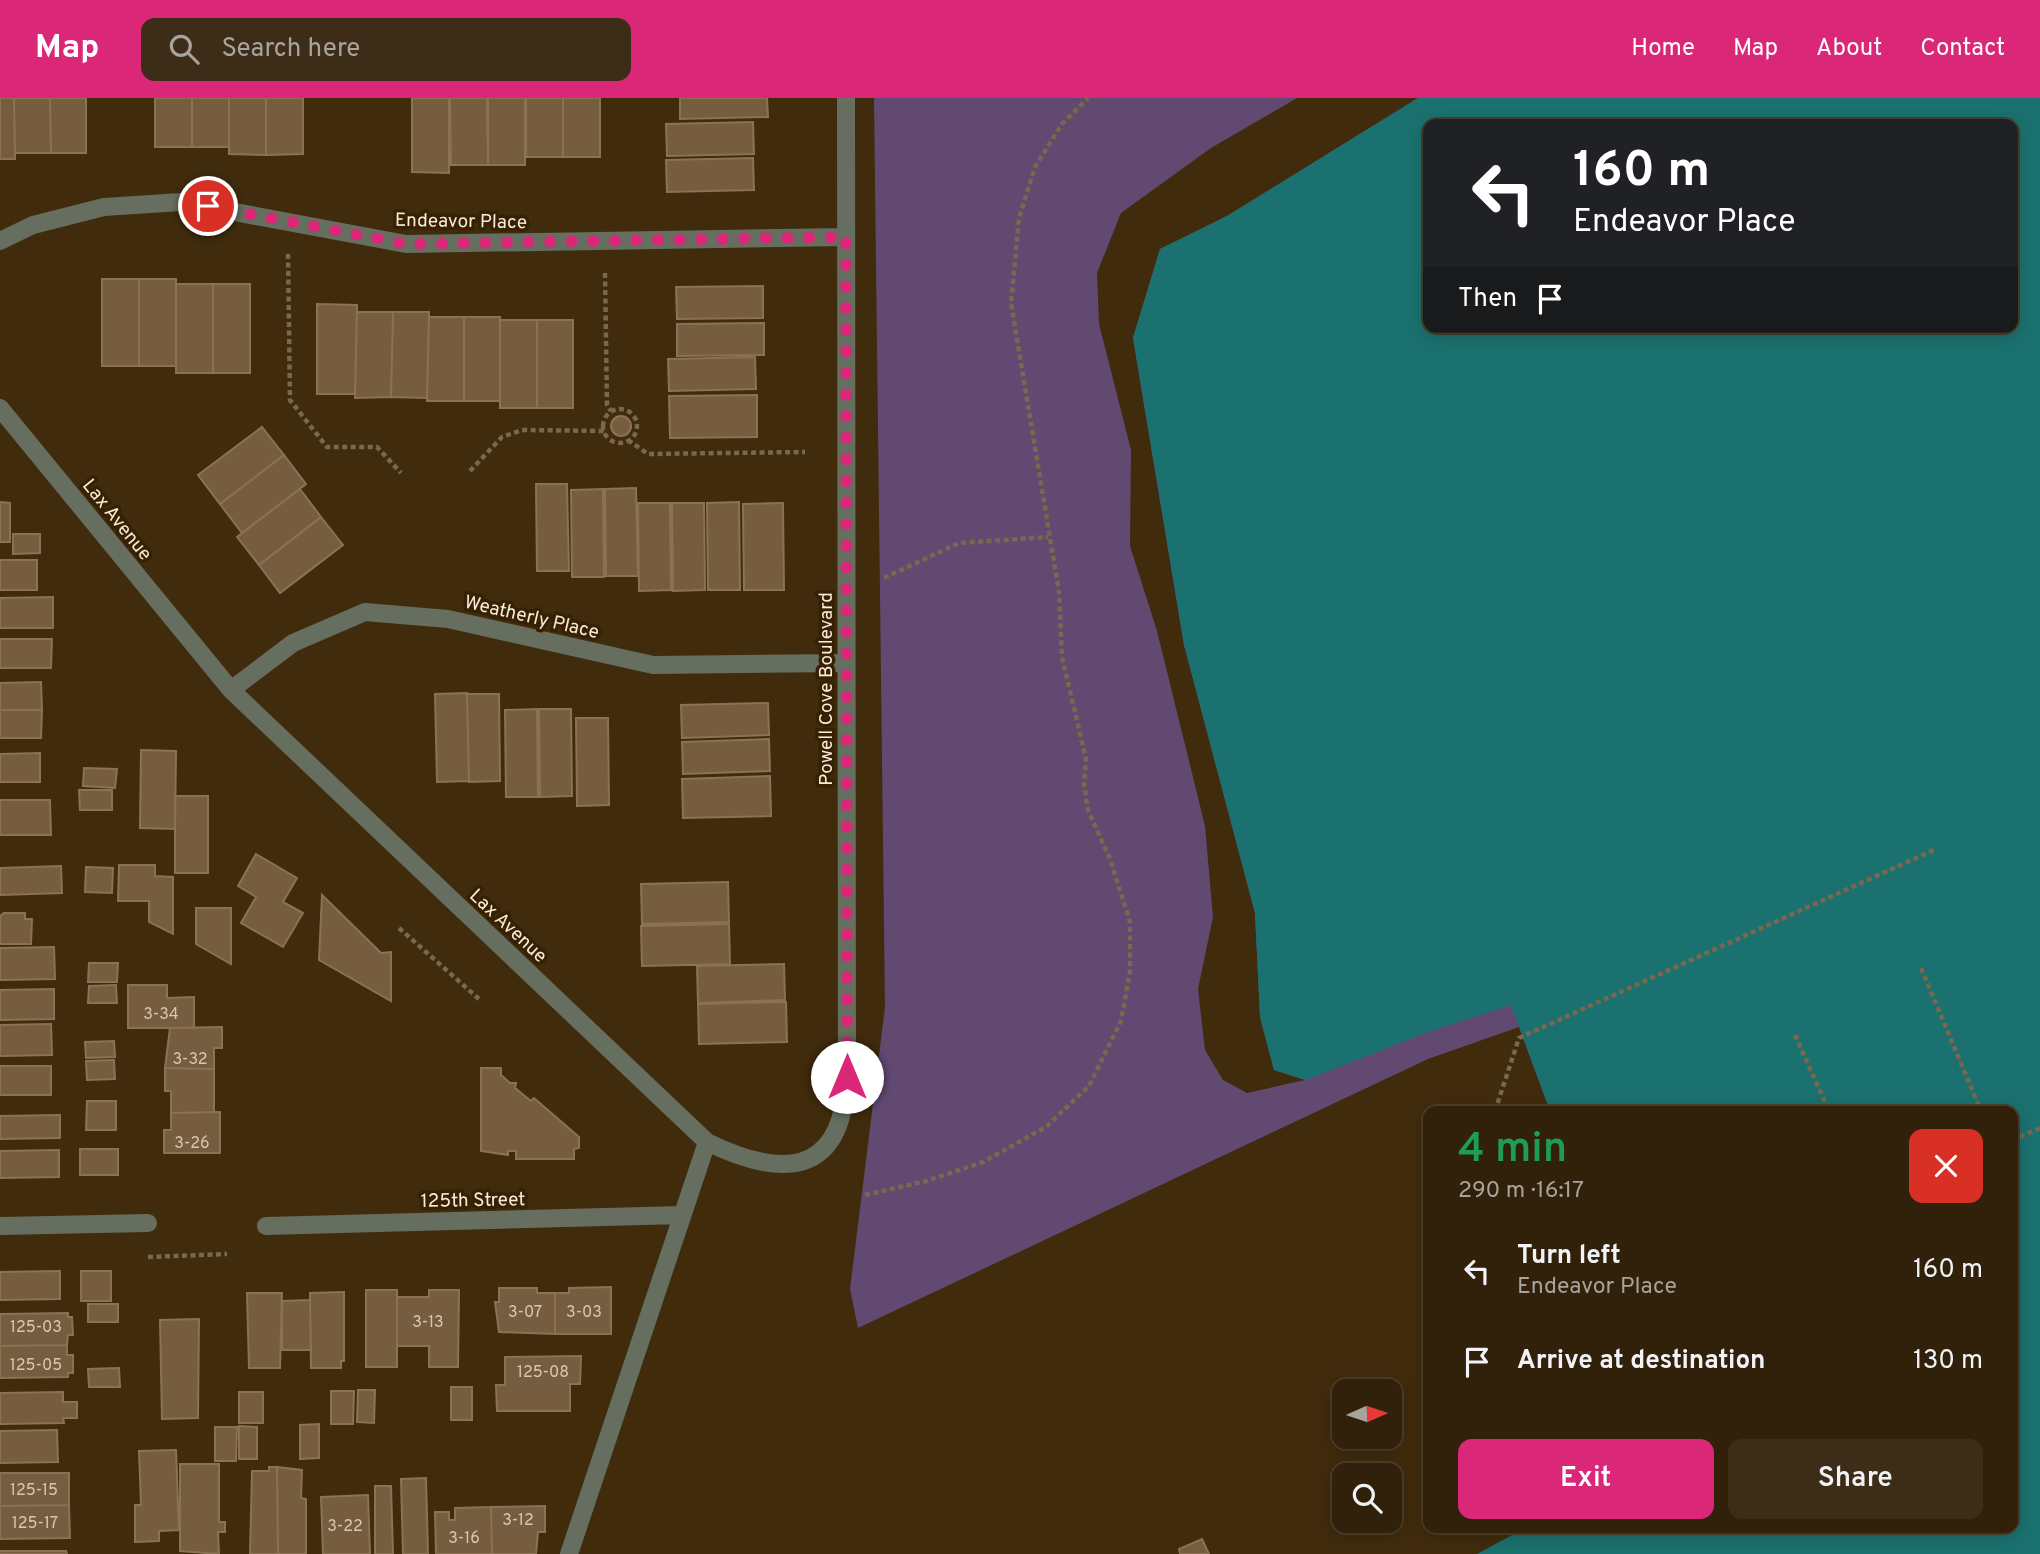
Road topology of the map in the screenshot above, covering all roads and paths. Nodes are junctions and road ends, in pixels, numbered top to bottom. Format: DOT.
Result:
graph roads {
  1 [pos="846,98"];
  2 [pos="1088,98"];
  3 [pos="846,237"];
  4 [pos="0,241"];
  5 [pos="288,254"];
  6 [pos="605,273"];
  7 [pos="0,408"];
  8 [pos="611,411"];
  9 [pos="604,431"];
  10 [pos="628,440"];
  11 [pos="805,452"];
  12 [pos="470,471"];
  13 [pos="401,473"];
  14 [pos="1048,537"];
  15 [pos="884,578"];
  16 [pos="846,663"];
  17 [pos="231,690"];
  18 [pos="1936,849"];
  19 [pos="399,928"];
  20 [pos="1922,968"];
  21 [pos="480,999"];
  22 [pos="1795,1035"];
  23 [pos="1497,1106"];
  24 [pos="1827,1106"];
  25 [pos="1979,1106"];
  26 [pos="2040,1128"];
  27 [pos="2018,1137"];
  28 [pos="707,1142"];
  29 [pos="865,1195"];
  30 [pos="682,1215"];
  31 [pos="148,1223"];
  32 [pos="0,1226"];
  33 [pos="265,1226"];
  34 [pos="227,1254"];
  35 [pos="148,1257"];
  36 [pos="569,1554"];
  1 -- 3 [label="street, Powell Cove Boulevard"];
  2 -- 14 [label="path"];
  3 -- 4 [label="street, Endeavor Place"];
  3 -- 16 [label="street, Powell Cove Boulevard"];
  5 -- 13 [label="path"];
  6 -- 8 [label="path"];
  7 -- 17 [label="street, Lax Avenue"];
  8 -- 9 [label="path"];
  8 -- 10 [label="path"];
  9 -- 10 [label="path"];
  9 -- 12 [label="path"];
  10 -- 11 [label="path"];
  14 -- 15 [label="path"];
  14 -- 29 [label="path"];
  16 -- 17 [label="street, Weatherly Place"];
  16 -- 28 [label="street, Powell Cove Boulevard"];
  17 -- 28 [label="street, Lax Avenue"];
  18 -- 23 [label="path"];
  19 -- 21 [label="path"];
  20 -- 25 [label="path"];
  22 -- 24 [label="path"];
  26 -- 27 [label="path"];
  28 -- 30 [label="street"];
  30 -- 33 [label="street, 125th Street"];
  30 -- 36 [label="street"];
  31 -- 32 [label="street"];
  34 -- 35 [label="path"];
}
